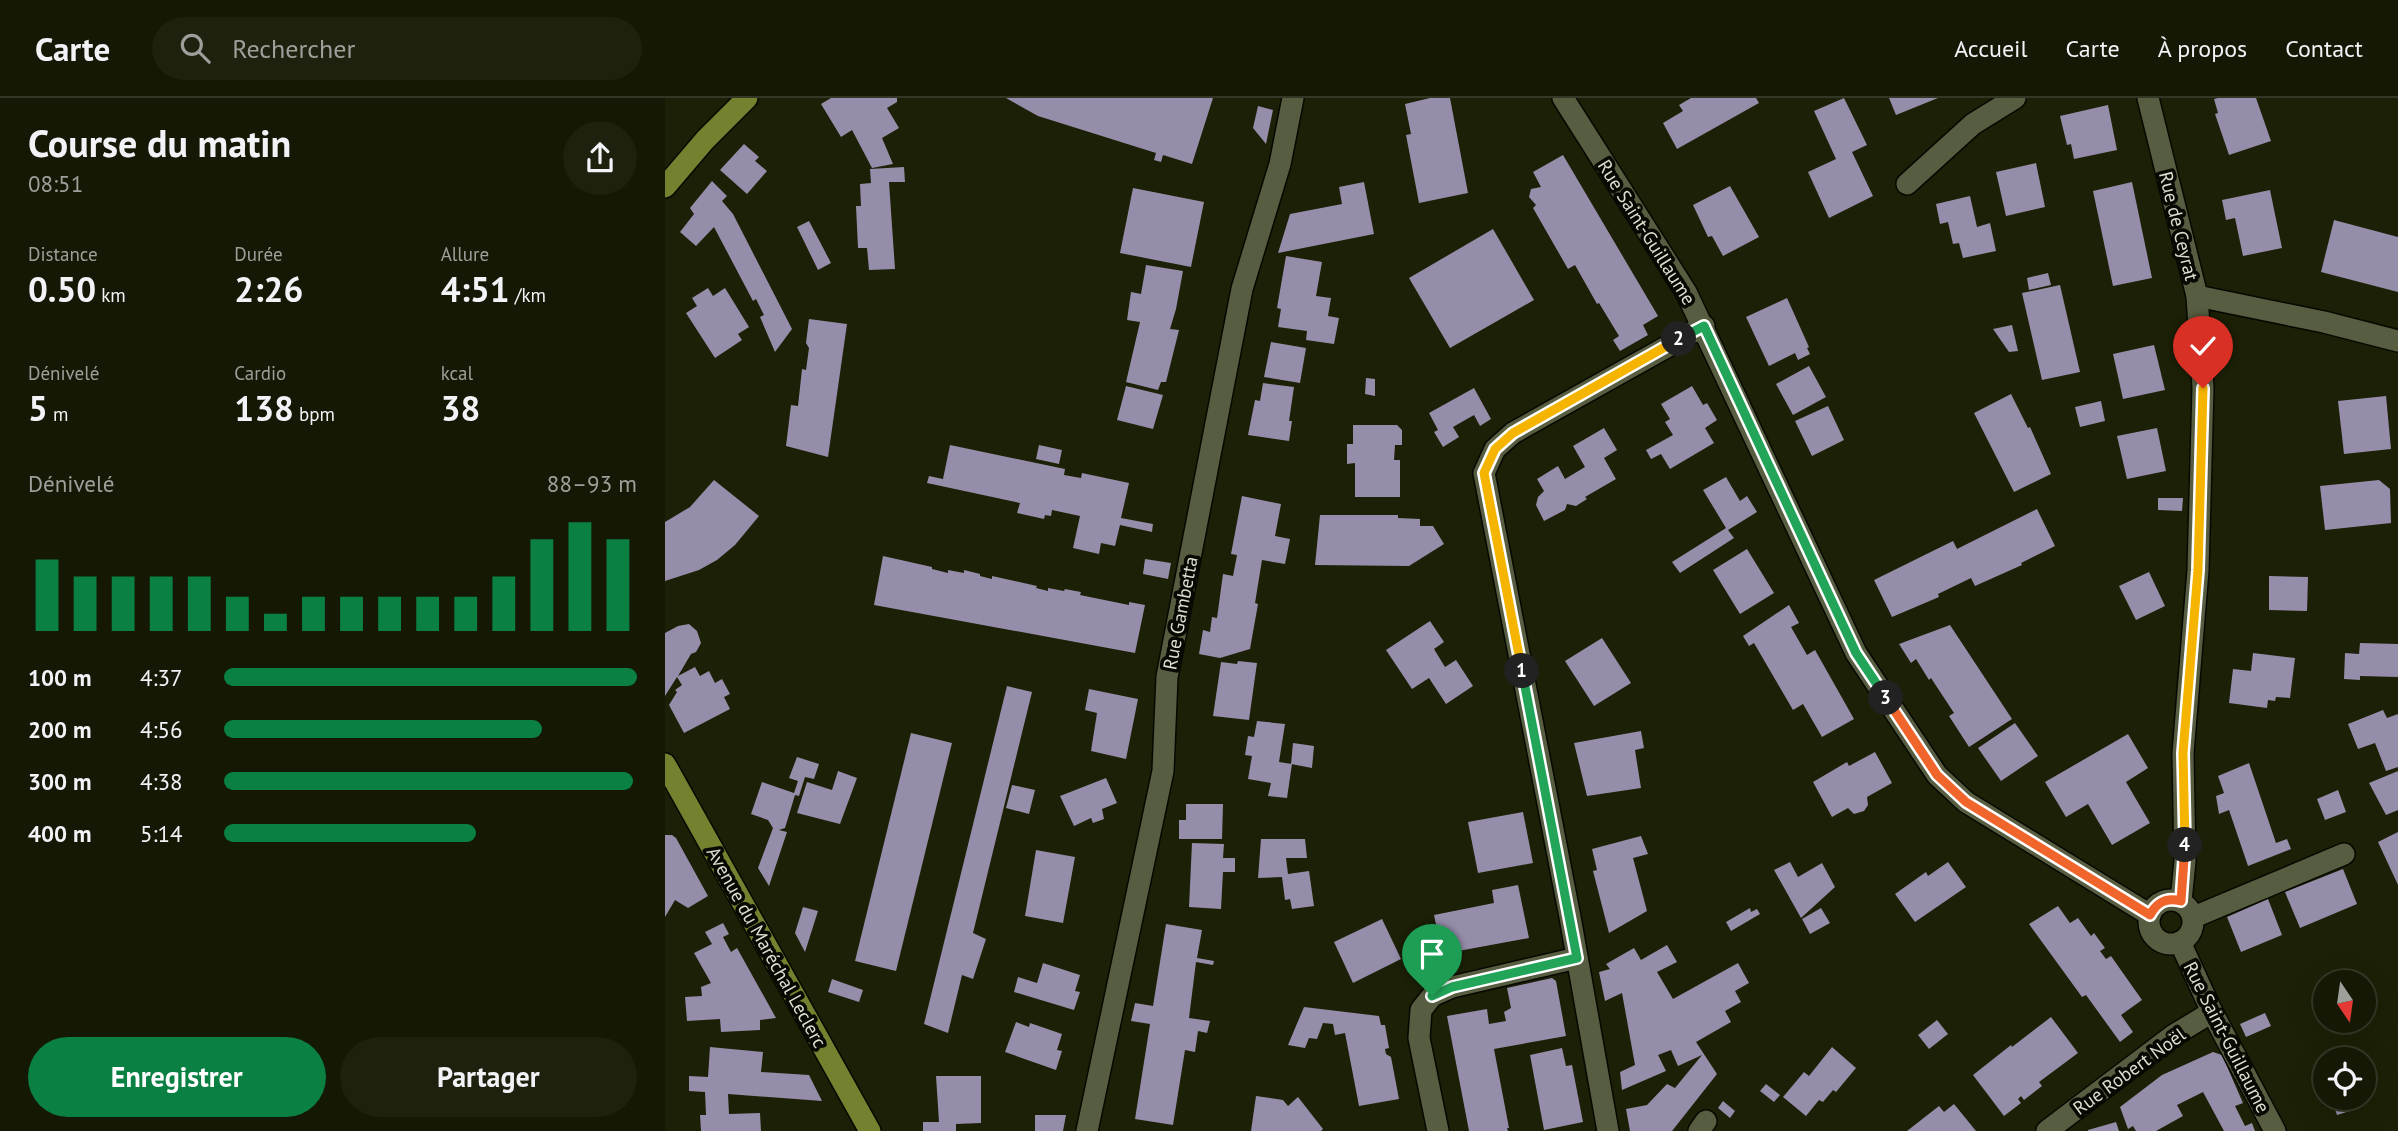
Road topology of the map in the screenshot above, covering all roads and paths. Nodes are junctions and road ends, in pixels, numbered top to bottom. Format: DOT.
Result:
graph roads {
  1 [pos="747,98"];
  2 [pos="1293,98"];
  3 [pos="1563,98"];
  4 [pos="2015,98"];
  5 [pos="2148,98"];
  6 [pos="1907,184"];
  7 [pos="665,187"];
  8 [pos="2197,296"];
  9 [pos="1704,326"];
  10 [pos="2398,341"];
  11 [pos="665,764"];
  12 [pos="2344,854"];
  13 [pos="2187,909"];
  14 [pos="2150,915"];
  15 [pos="2180,942"];
  16 [pos="1577,958"];
  17 [pos="2212,1012"];
  18 [pos="870,1131"];
  19 [pos="1087,1131"];
  20 [pos="1438,1131"];
  21 [pos="1608,1131"];
  22 [pos="2047,1131"];
  23 [pos="2274,1131"];
  1 -- 7 [label="main road"];
  2 -- 19 [label="street, Rue Gambetta"];
  3 -- 9 [label="street, Rue Saint-Guillaume"];
  4 -- 6 [label="street"];
  5 -- 8 [label="street, Rue de Ceyrat"];
  8 -- 10 [label="street"];
  8 -- 13 [label="street, Rue de Ceyrat"];
  9 -- 14 [label="street, Rue Saint-Guillaume"];
  9 -- 16 [label="street"];
  11 -- 18 [label="main road, Avenue du Maréchal Leclerc"];
  12 -- 13 [label="street"];
  13 -- 14 [label="street"];
  13 -- 15 [label="street"];
  14 -- 15 [label="street"];
  15 -- 17 [label="street, Rue Saint-Guillaume"];
  16 -- 20 [label="street"];
  16 -- 21 [label="street"];
  17 -- 22 [label="street, Rue Robert Noël"];
  17 -- 23 [label="street, Rue Saint-Guillaume"];
}
